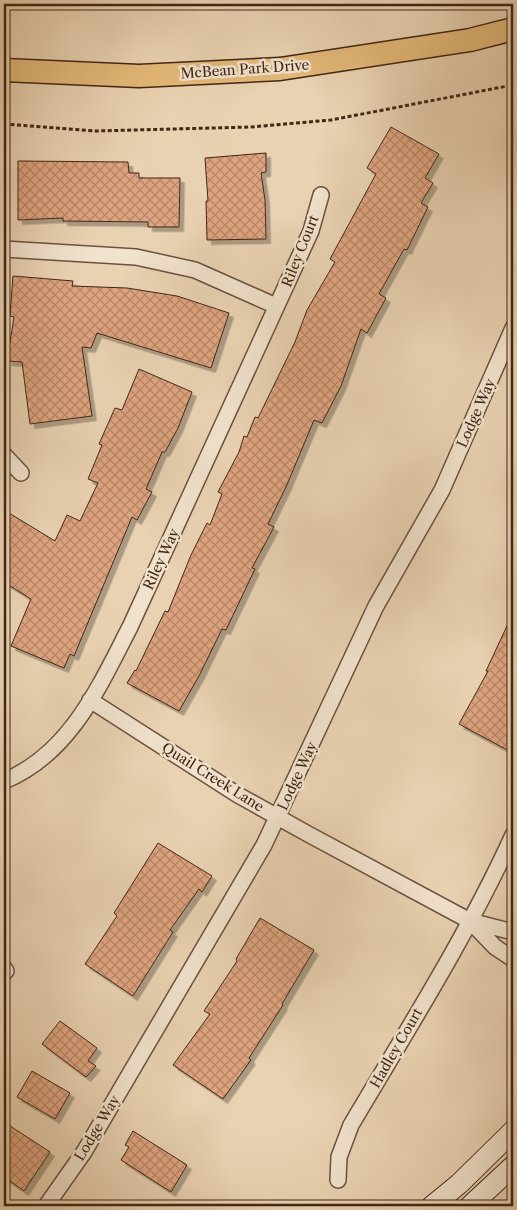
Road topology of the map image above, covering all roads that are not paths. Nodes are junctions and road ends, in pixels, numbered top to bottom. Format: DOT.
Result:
graph roads {
  1 [pos="513,29"];
  2 [pos="4,70"];
  3 [pos="321,195"];
  4 [pos="4,249"];
  5 [pos="276,306"];
  6 [pos="513,328"];
  7 [pos="4,455"];
  8 [pos="21,473"];
  9 [pos="90,700"];
  10 [pos="4,781"];
  11 [pos="278,816"];
  12 [pos="513,835"];
  13 [pos="470,921"];
  14 [pos="513,932"];
  15 [pos="513,959"];
  16 [pos="513,1131"];
  17 [pos="513,1166"];
  18 [pos="338,1180"];
  19 [pos="46,1206"];
  20 [pos="432,1206"];
  21 [pos="470,1206"];
  1 -- 2 [label="main road, McBean Park Drive"];
  3 -- 5 [label="street, Riley Court"];
  4 -- 5 [label="street"];
  5 -- 9 [label="street, Riley Way"];
  6 -- 11 [label="street, Lodge Way"];
  7 -- 8 [label="street"];
  9 -- 10 [label="street, Riley Way"];
  9 -- 11 [label="street, Quail Creek Lane"];
  11 -- 13 [label="street, Quail Creek Lane"];
  11 -- 19 [label="street, Lodge Way"];
  12 -- 13 [label="street, Hadley Court"];
  13 -- 14 [label="street"];
  13 -- 15 [label="street"];
  13 -- 18 [label="street, Hadley Court"];
  16 -- 20 [label="main road"];
  17 -- 21 [label="main road"];
}
